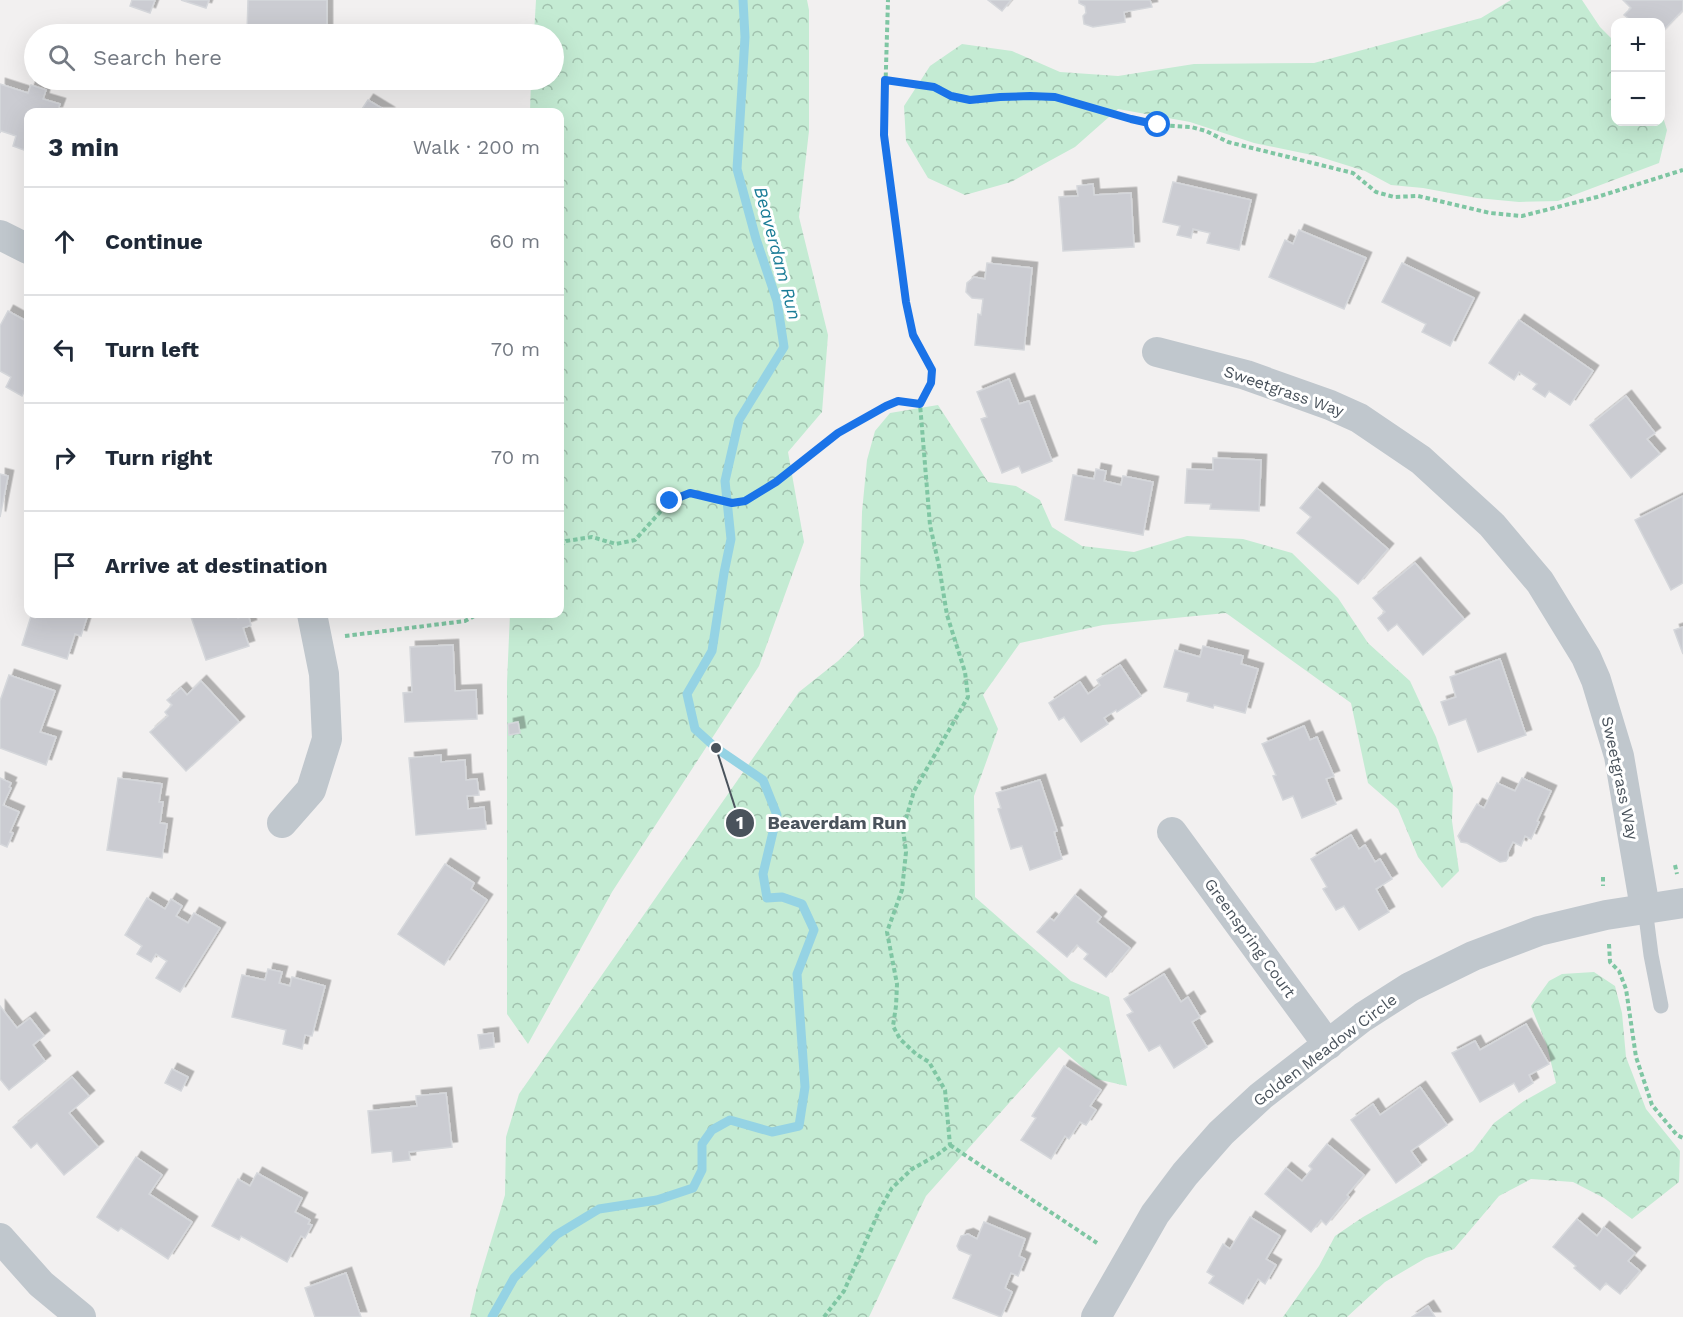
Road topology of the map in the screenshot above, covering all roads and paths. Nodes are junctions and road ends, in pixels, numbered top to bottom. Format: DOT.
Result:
graph roads {
  1 [pos="888,0"];
  2 [pos="885,80"];
  3 [pos="1683,170"];
  4 [pos="0,235"];
  5 [pos="24,247"];
  6 [pos="1156,352"];
  7 [pos="920,404"];
  8 [pos="564,543"];
  9 [pos="471,618"];
  10 [pos="314,626"];
  11 [pos="282,823"];
  12 [pos="1173,832"];
  13 [pos="1603,877"];
  14 [pos="1683,903"];
  15 [pos="1645,908"];
  16 [pos="1606,915"];
  17 [pos="1661,1006"];
  18 [pos="1328,1045"];
  19 [pos="1683,1138"];
  20 [pos="950,1145"];
  21 [pos="0,1238"];
  22 [pos="1097,1243"];
  23 [pos="81,1317"];
  24 [pos="824,1317"];
  25 [pos="1096,1317"];
  1 -- 2 [label="path"];
  2 -- 3 [label="path"];
  2 -- 7 [label="path"];
  4 -- 5 [label="street"];
  6 -- 15 [label="street, Sweetgrass Way"];
  7 -- 8 [label="path"];
  7 -- 20 [label="path"];
  9 -- 10 [label="path"];
  10 -- 11 [label="street"];
  12 -- 18 [label="street, Greenspring Court"];
  13 -- 16 [label="path"];
  14 -- 15 [label="street, Golden Meadow Circle"];
  15 -- 16 [label="street, Golden Meadow Circle"];
  15 -- 17 [label="lane"];
  16 -- 18 [label="street, Golden Meadow Circle"];
  16 -- 19 [label="path"];
  18 -- 25 [label="street, Golden Meadow Circle"];
  20 -- 22 [label="path"];
  20 -- 24 [label="path"];
  21 -- 23 [label="street"];
}
